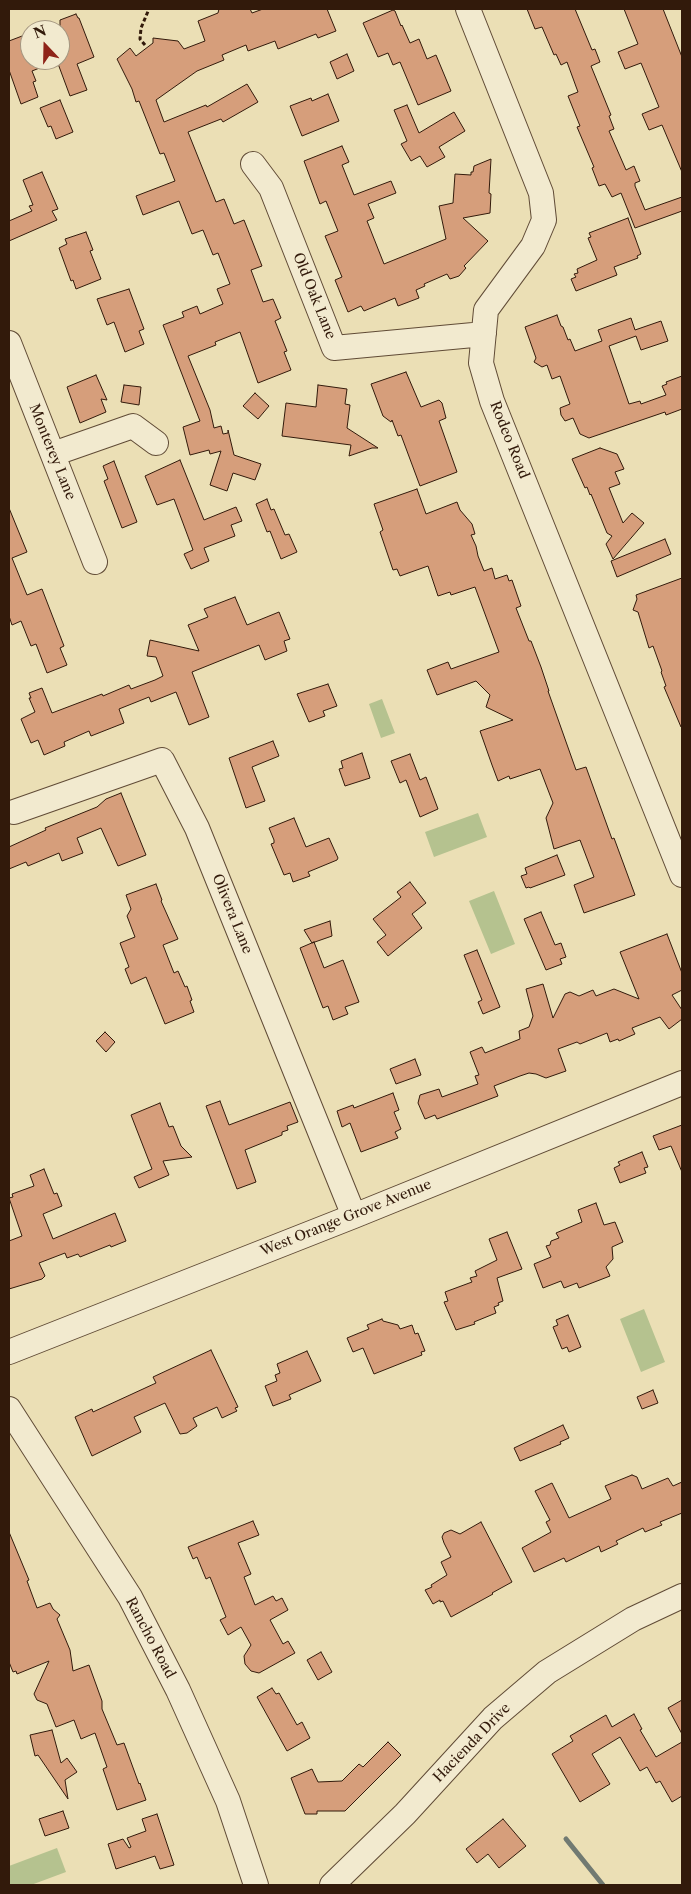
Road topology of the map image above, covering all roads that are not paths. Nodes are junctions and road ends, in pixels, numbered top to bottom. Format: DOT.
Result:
graph roads {
  1 [pos="468,9"];
  2 [pos="252,164"];
  3 [pos="484,334"];
  4 [pos="9,343"];
  5 [pos="156,443"];
  6 [pos="53,454"];
  7 [pos="95,562"];
  8 [pos="14,812"];
  9 [pos="682,875"];
  10 [pos="682,1082"];
  11 [pos="354,1216"];
  12 [pos="9,1352"];
  13 [pos="9,1408"];
  14 [pos="682,1596"];
  15 [pos="256,1885"];
  16 [pos="332,1885"];
  1 -- 3 [label="street, Rodeo Road"];
  2 -- 3 [label="street, Old Oak Lane"];
  3 -- 9 [label="street, Rodeo Road"];
  4 -- 6 [label="street, Monterey Lane"];
  5 -- 6 [label="street"];
  6 -- 7 [label="street, Monterey Lane"];
  8 -- 11 [label="street, Olivera Lane"];
  10 -- 11 [label="street, West Orange Grove Avenue"];
  11 -- 12 [label="street, West Orange Grove Avenue"];
  13 -- 15 [label="street, Rancho Road"];
  14 -- 16 [label="street, Hacienda Drive"];
}
